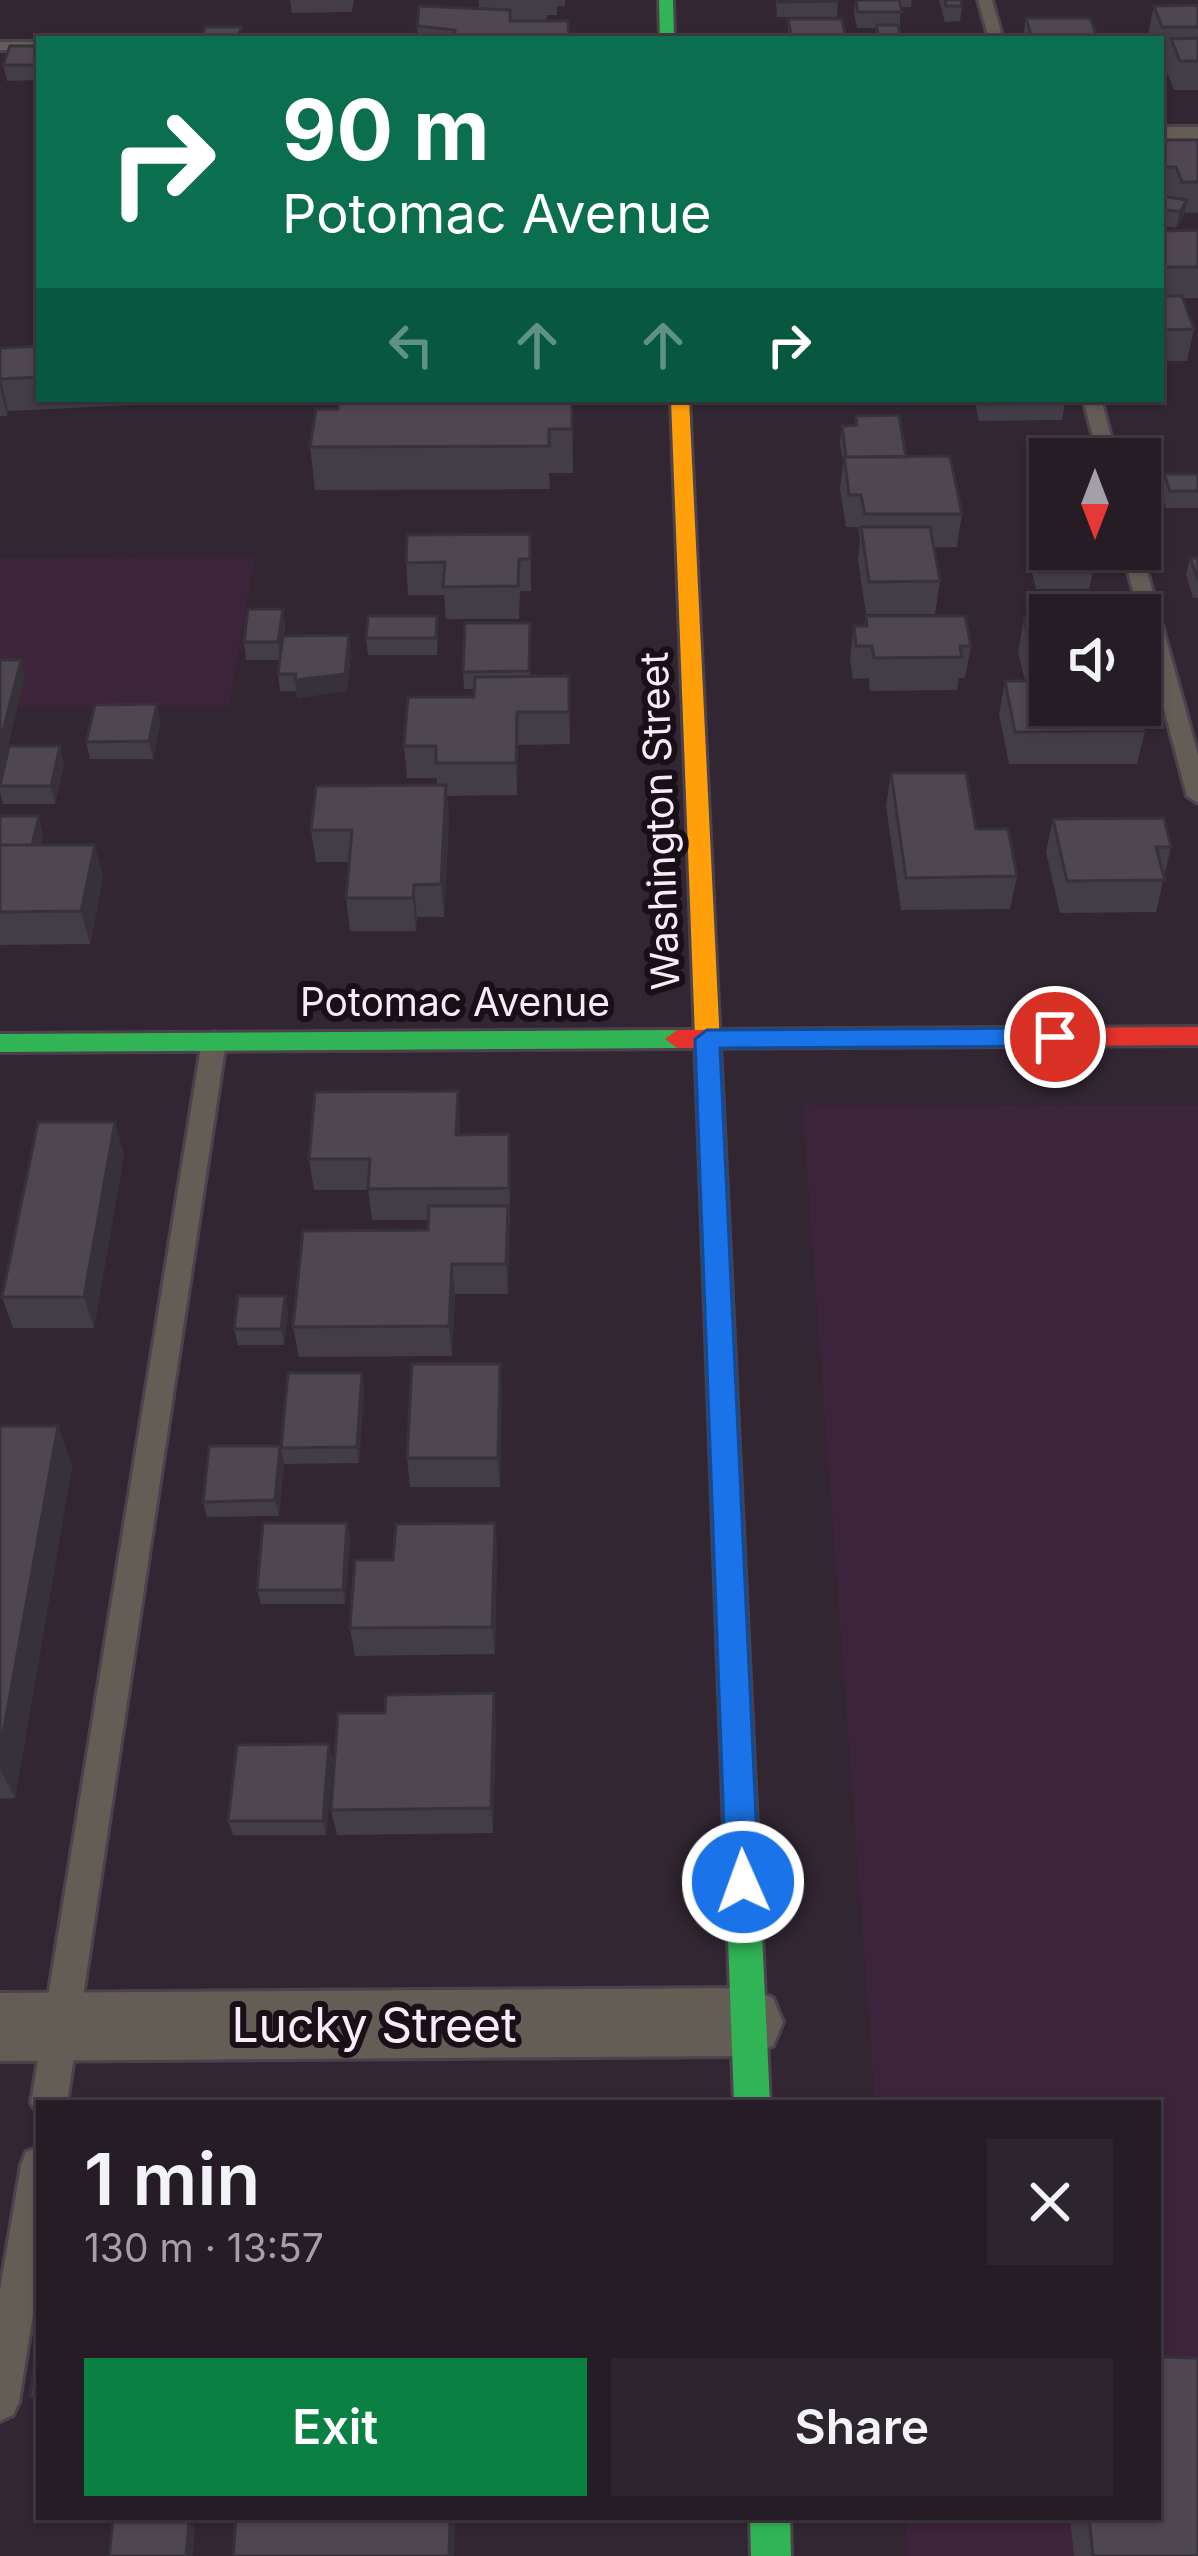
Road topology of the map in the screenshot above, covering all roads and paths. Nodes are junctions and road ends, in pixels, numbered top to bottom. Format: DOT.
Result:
graph roads {
  1 [pos="666,0"];
  2 [pos="986,0"];
  3 [pos="667,36"];
  4 [pos="995,36"];
  5 [pos="0,46"];
  6 [pos="36,46"];
  7 [pos="1164,136"];
  8 [pos="1198,136"];
  9 [pos="680,402"];
  10 [pos="1093,402"];
  11 [pos="1102,438"];
  12 [pos="1138,570"];
  13 [pos="1198,796"];
  14 [pos="1198,1036"];
  15 [pos="707,1039"];
  16 [pos="0,1042"];
  17 [pos="214,1042"];
  18 [pos="749,2022"];
  19 [pos="31,2027"];
  20 [pos="48,2100"];
  21 [pos="752,2100"];
  22 [pos="36,2183"];
  23 [pos="0,2402"];
  24 [pos="770,2520"];
  25 [pos="771,2556"];
  1 -- 3 [label="street"];
  2 -- 4 [label="lane"];
  5 -- 6 [label="lane"];
  7 -- 8 [label="street"];
  9 -- 15 [label="street, Washington Street"];
  10 -- 11 [label="lane"];
  12 -- 13 [label="lane"];
  14 -- 15 [label="street, Potomac Avenue"];
  15 -- 17 [label="street, Potomac Avenue"];
  15 -- 18 [label="street, Washington Street"];
  16 -- 17 [label="street, Potomac Avenue"];
  17 -- 19 [label="lane"];
  18 -- 19 [label="street, Lucky Street"];
  18 -- 21 [label="street, Washington Street"];
  19 -- 20 [label="lane"];
  22 -- 23 [label="lane"];
  24 -- 25 [label="street"];
}
